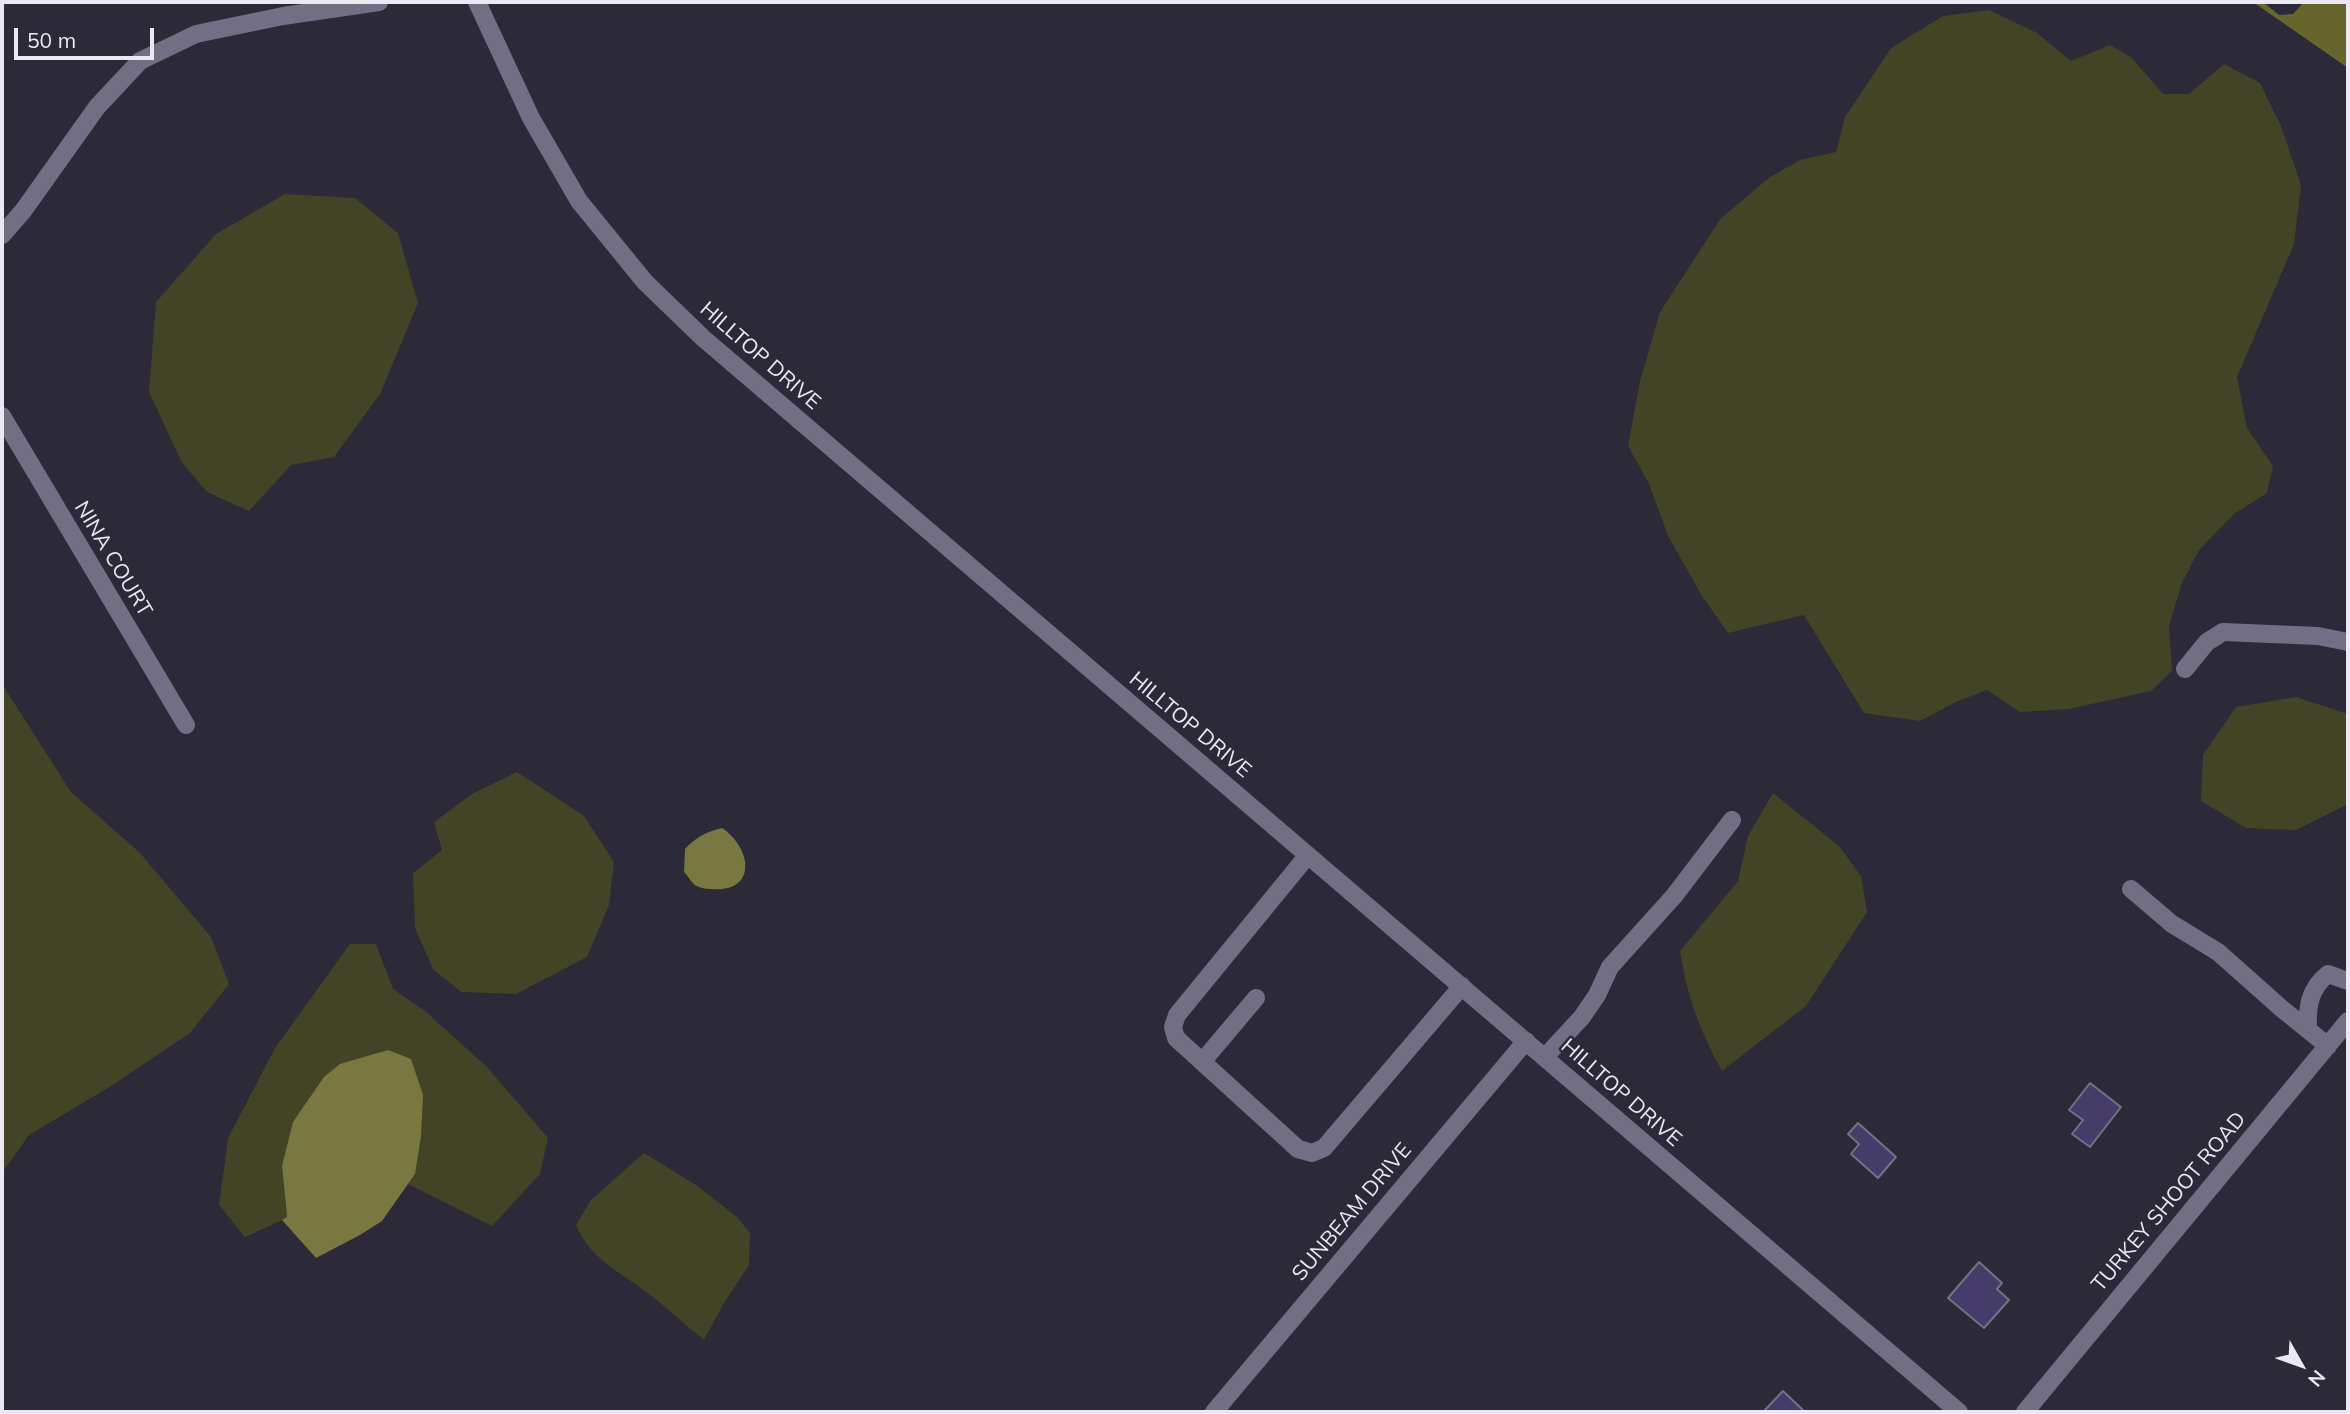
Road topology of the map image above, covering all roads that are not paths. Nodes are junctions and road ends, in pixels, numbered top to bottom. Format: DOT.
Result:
graph roads {
  1 [pos="379,2"];
  2 [pos="477,2"];
  3 [pos="2,235"];
  4 [pos="2,416"];
  5 [pos="2348,642"];
  6 [pos="2185,669"];
  7 [pos="186,725"];
  8 [pos="1732,820"];
  9 [pos="1308,855"];
  10 [pos="2131,889"];
  11 [pos="2348,981"];
  12 [pos="1462,986"];
  13 [pos="1256,998"];
  14 [pos="2348,1021"];
  15 [pos="2308,1030"];
  16 [pos="1526,1041"];
  17 [pos="2328,1046"];
  18 [pos="1545,1057"];
  19 [pos="1202,1062"];
  20 [pos="1214,1412"];
  21 [pos="1959,1412"];
  22 [pos="2025,1412"];
  1 -- 3 [label="street"];
  2 -- 9 [label="street, HILLTOP DRIVE"];
  4 -- 7 [label="street, NINA COURT"];
  5 -- 6 [label="street"];
  8 -- 18 [label="street"];
  9 -- 12 [label="street, HILLTOP DRIVE"];
  9 -- 19 [label="street"];
  10 -- 15 [label="street"];
  11 -- 15 [label="street"];
  12 -- 16 [label="street, HILLTOP DRIVE"];
  12 -- 19 [label="street"];
  13 -- 19 [label="street"];
  14 -- 17 [label="street, TURKEY SHOOT ROAD"];
  15 -- 17 [label="street"];
  16 -- 18 [label="street, HILLTOP DRIVE"];
  16 -- 20 [label="street, SUNBEAM DRIVE"];
  17 -- 22 [label="street, TURKEY SHOOT ROAD"];
  18 -- 21 [label="street, HILLTOP DRIVE"];
}
